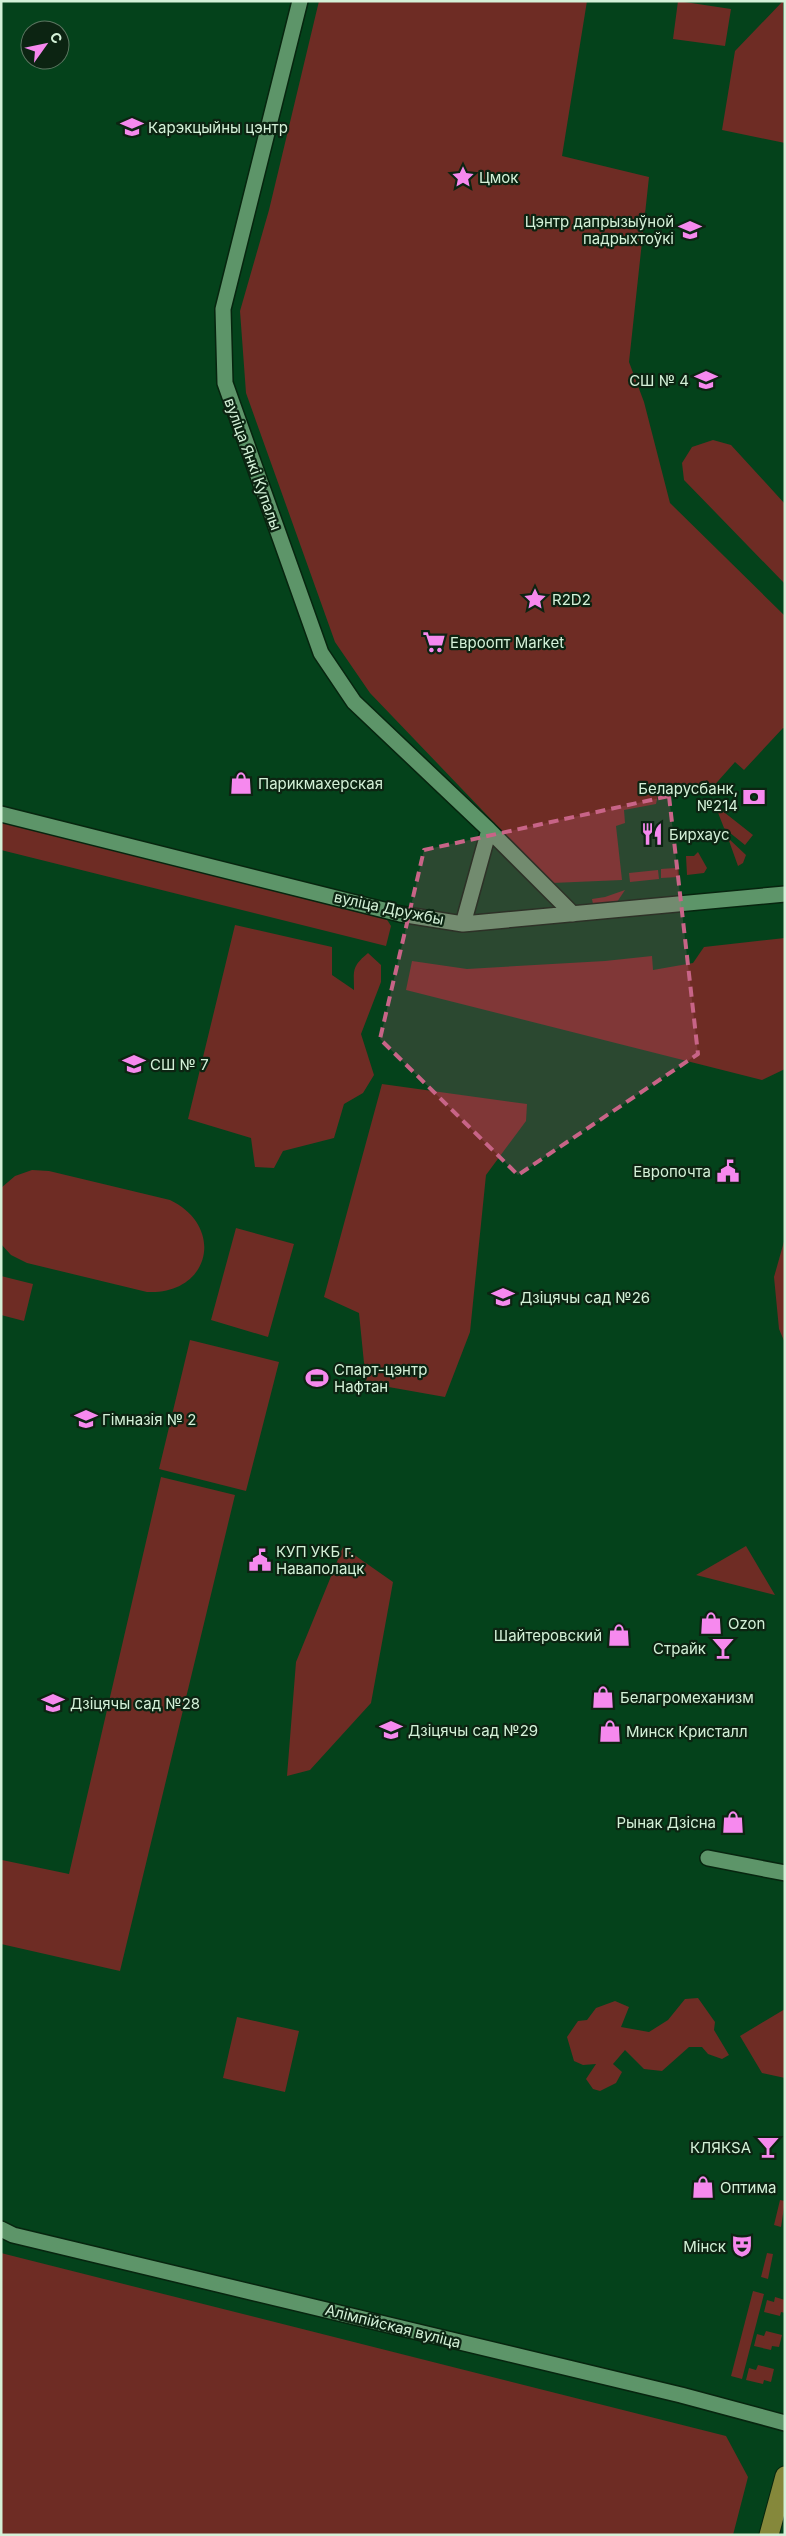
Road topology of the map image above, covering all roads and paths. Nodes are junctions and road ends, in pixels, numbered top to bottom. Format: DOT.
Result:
graph roads {
  1 [pos="300,1"];
  2 [pos="1,814"];
  3 [pos="489,830"];
  4 [pos="785,894"];
  5 [pos="572,914"];
  6 [pos="463,924"];
  7 [pos="708,1858"];
  8 [pos="785,1873"];
  9 [pos="1,2229"];
  10 [pos="785,2423"];
  11 [pos="785,2476"];
  12 [pos="770,2535"];
  1 -- 3 [label="street, вуліца Янкі Купалы"];
  2 -- 6 [label="street, вуліца Дружбы"];
  3 -- 5 [label="street, вуліца Янкі Купалы"];
  3 -- 6 [label="street"];
  4 -- 5 [label="street, вуліца Дружбы"];
  5 -- 6 [label="street, вуліца Дружбы"];
  7 -- 8 [label="street"];
  9 -- 10 [label="street, Алімпійская вуліца"];
  11 -- 12 [label="main road"];
}
